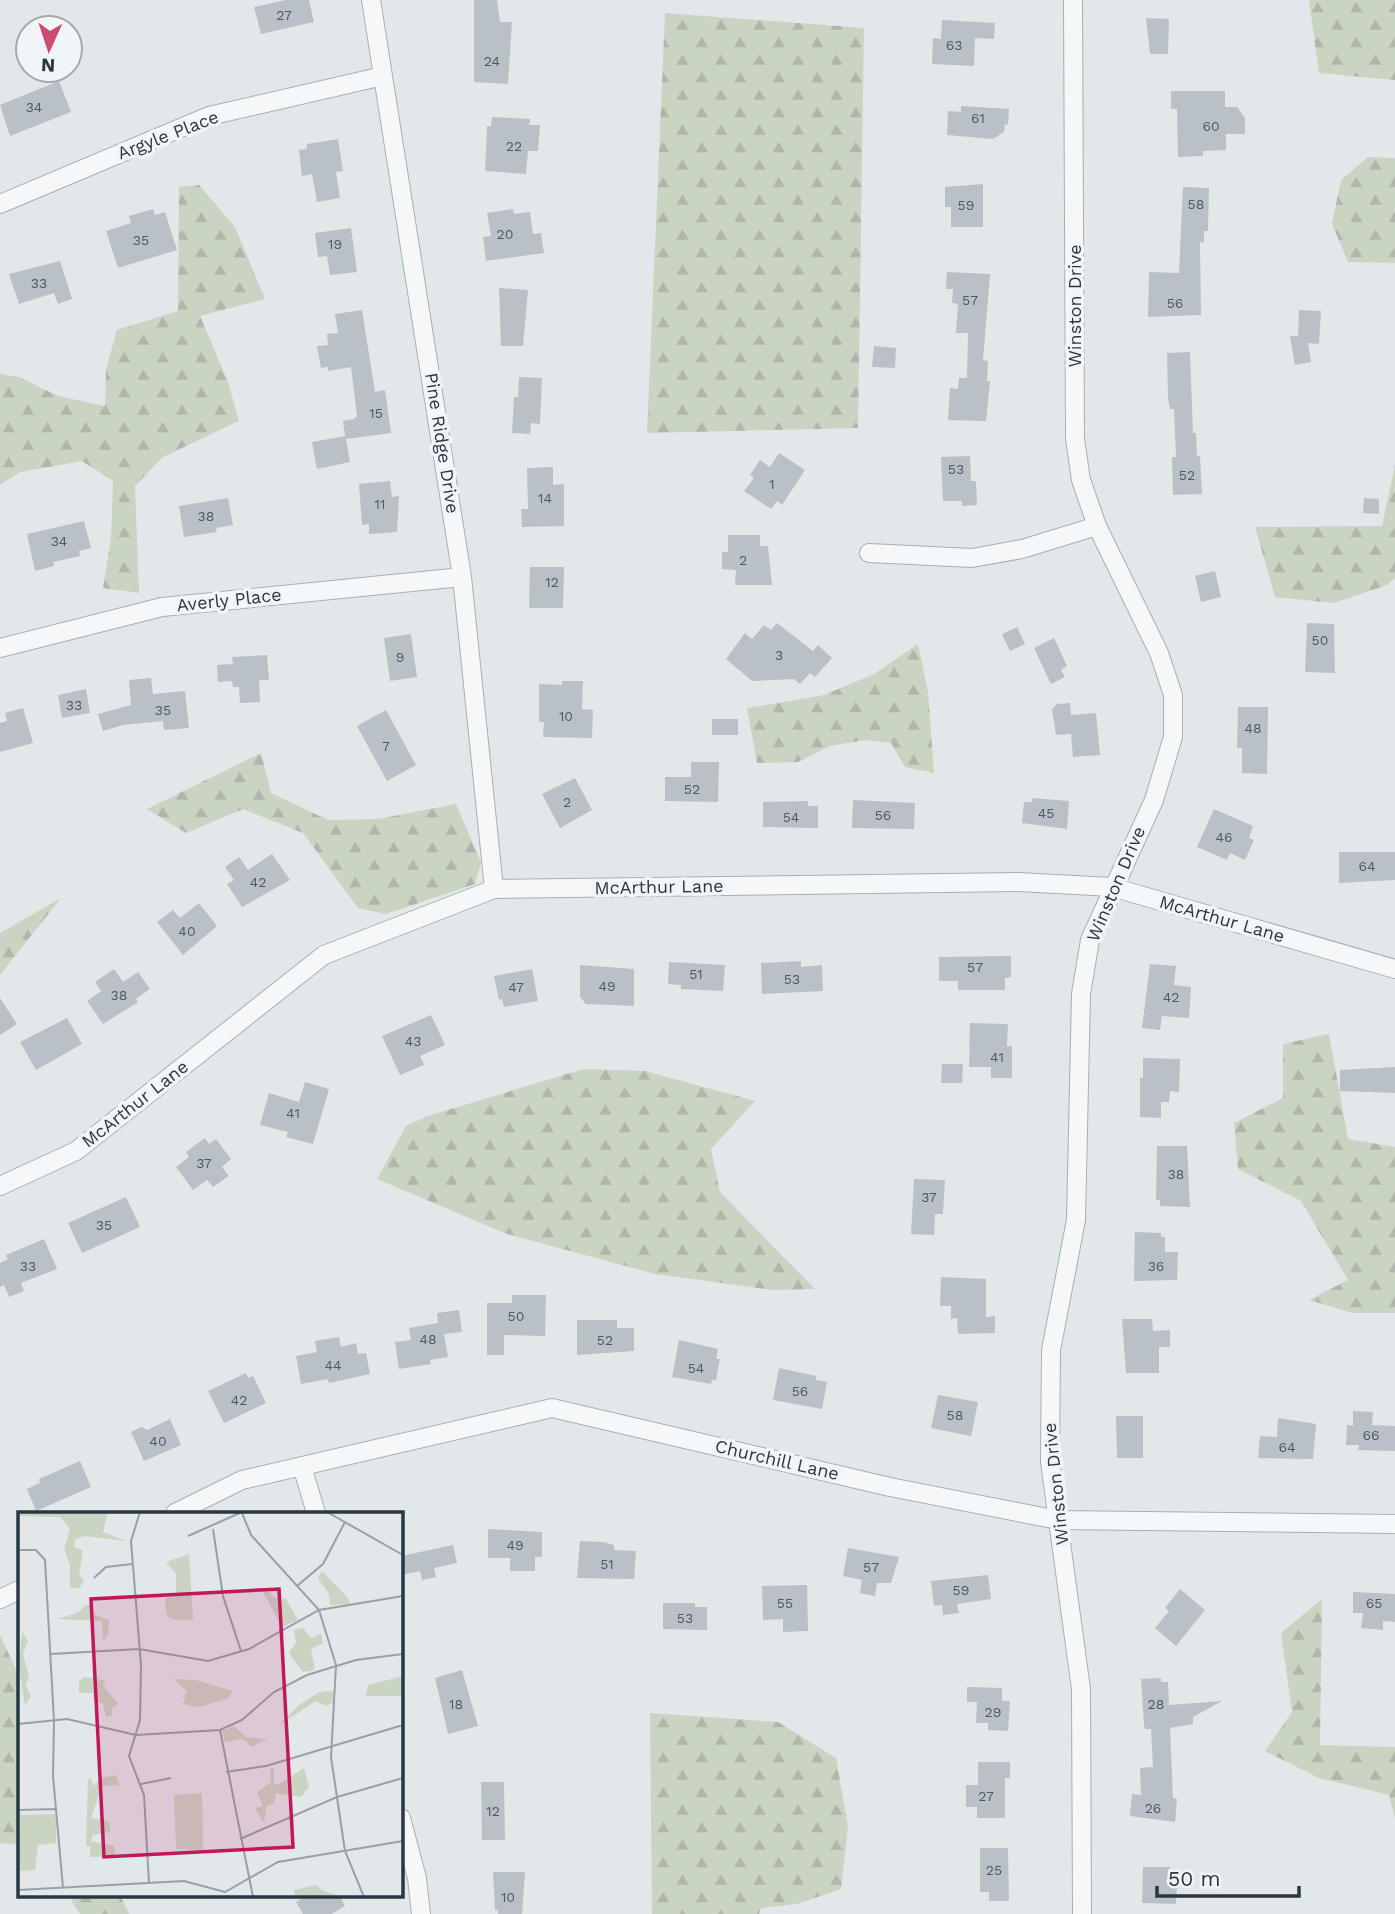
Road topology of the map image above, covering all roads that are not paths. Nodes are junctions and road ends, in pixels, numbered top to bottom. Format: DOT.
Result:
graph roads {
  1 [pos="371,0"];
  2 [pos="1073,0"];
  3 [pos="383,76"];
  4 [pos="0,204"];
  5 [pos="1097,526"];
  6 [pos="869,553"];
  7 [pos="462,577"];
  8 [pos="0,649"];
  9 [pos="1112,887"];
  10 [pos="494,889"];
  11 [pos="1395,969"];
  12 [pos="0,1186"];
  13 [pos="302,1466"];
  14 [pos="176,1512"];
  15 [pos="316,1512"];
  16 [pos="1058,1520"];
  17 [pos="1395,1524"];
  18 [pos="18,1591"];
  19 [pos="0,1600"];
  20 [pos="402,1822"];
  21 [pos="421,1914"];
  22 [pos="1082,1914"];
  1 -- 3 [label="street, Pine Ridge Drive"];
  2 -- 5 [label="street, Winston Drive"];
  3 -- 4 [label="street, Argyle Place"];
  3 -- 7 [label="street, Pine Ridge Drive"];
  5 -- 6 [label="street"];
  5 -- 9 [label="street, Winston Drive"];
  7 -- 8 [label="street, Averly Place"];
  7 -- 10 [label="street, Pine Ridge Drive"];
  9 -- 10 [label="street, McArthur Lane"];
  9 -- 11 [label="street, McArthur Lane"];
  9 -- 16 [label="street, Winston Drive"];
  10 -- 12 [label="street, McArthur Lane"];
  13 -- 14 [label="street, Churchill Lane"];
  13 -- 15 [label="street"];
  13 -- 16 [label="street, Churchill Lane"];
  16 -- 17 [label="street, Churchill Lane"];
  16 -- 22 [label="street, Winston Drive"];
  18 -- 19 [label="street"];
  20 -- 21 [label="street"];
}
